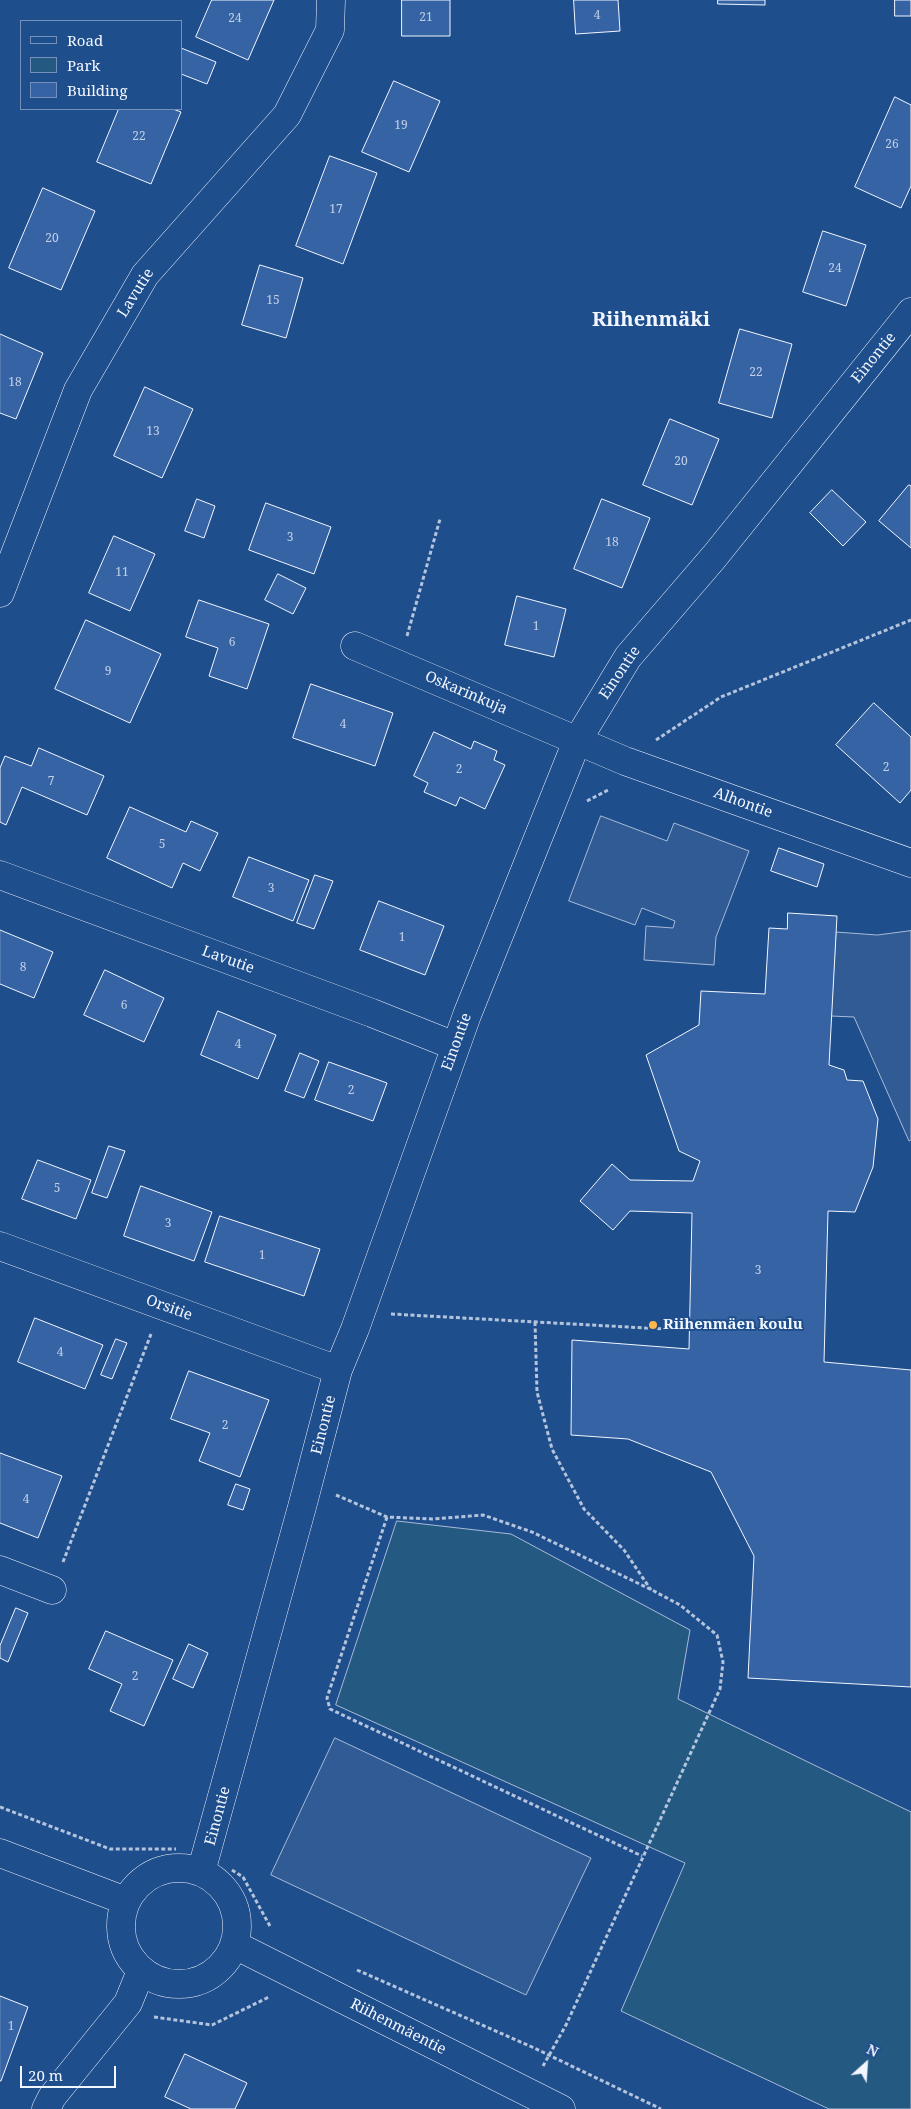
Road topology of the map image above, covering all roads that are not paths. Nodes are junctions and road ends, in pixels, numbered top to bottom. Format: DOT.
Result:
graph roads {
  1 [pos="331,0"];
  2 [pos="911,312"];
  3 [pos="0,593"];
  4 [pos="355,646"];
  5 [pos="577,741"];
  6 [pos="911,863"];
  7 [pos="0,875"];
  8 [pos="455,1046"];
  9 [pos="0,1246"];
  10 [pos="338,1370"];
  11 [pos="0,1570"];
  12 [pos="52,1590"];
  13 [pos="0,1853"];
  14 [pos="204,1864"];
  15 [pos="126,1901"];
  16 [pos="235,1945"];
  17 [pos="141,1971"];
  18 [pos="46,2109"];
  19 [pos="560,2109"];
  1 -- 3 [label="street, Lavutie"];
  2 -- 5 [label="street, Einontie"];
  4 -- 5 [label="street, Oskarinkuja"];
  5 -- 6 [label="street, Alhontie"];
  5 -- 8 [label="street, Einontie"];
  7 -- 8 [label="street, Lavutie"];
  8 -- 10 [label="street, Einontie"];
  9 -- 10 [label="street, Orsitie"];
  10 -- 14 [label="street, Einontie"];
  11 -- 12 [label="street"];
  13 -- 15 [label="street"];
  14 -- 15 [label="street"];
  14 -- 16 [label="street"];
  15 -- 17 [label="street"];
  16 -- 17 [label="street"];
  16 -- 19 [label="street, Riihenmäentie"];
  17 -- 18 [label="street"];
}
